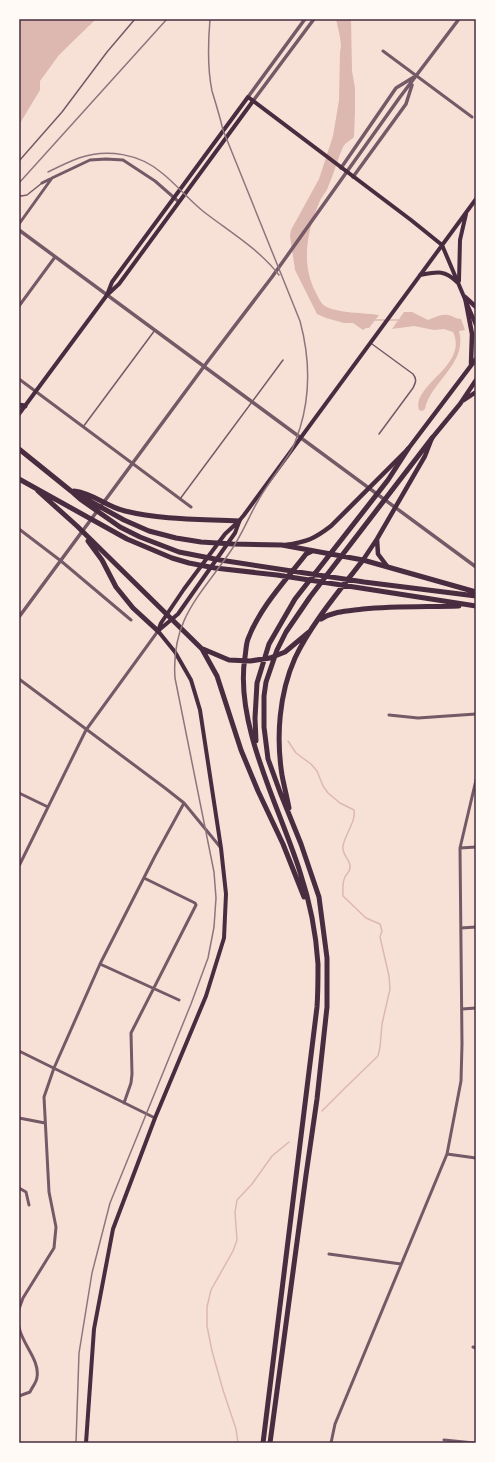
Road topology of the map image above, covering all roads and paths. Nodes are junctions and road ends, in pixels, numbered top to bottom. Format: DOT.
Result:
graph roads {
  1 [pos="135,19"];
  2 [pos="305,19"];
  3 [pos="314,19"];
  4 [pos="458,19"];
  5 [pos="383,51"];
  6 [pos="417,75"];
  7 [pos="248,97"];
  8 [pos="253,101"];
  9 [pos="472,118"];
  10 [pos="19,161"];
  11 [pos="341,168"];
  12 [pos="353,177"];
  13 [pos="52,178"];
  14 [pos="42,183"];
  15 [pos="19,194"];
  16 [pos="174,198"];
  17 [pos="476,199"];
  18 [pos="179,202"];
  19 [pos="466,212"];
  20 [pos="19,224"];
  21 [pos="19,230"];
  22 [pos="442,245"];
  23 [pos="55,257"];
  24 [pos="420,275"];
  25 [pos="459,283"];
  26 [pos="107,295"];
  27 [pos="465,297"];
  28 [pos="19,306"];
  29 [pos="476,307"];
  30 [pos="476,325"];
  31 [pos="155,330"];
  32 [pos="370,343"];
  33 [pos="476,359"];
  34 [pos="283,360"];
  35 [pos="471,366"];
  36 [pos="204,367"];
  37 [pos="19,379"];
  38 [pos="476,380"];
  39 [pos="36,392"];
  40 [pos="476,392"];
  41 [pos="252,402"];
  42 [pos="460,404"];
  43 [pos="19,405"];
  44 [pos="26,406"];
  45 [pos="19,414"];
  46 [pos="83,427"];
  47 [pos="379,434"];
  48 [pos="301,438"];
  49 [pos="432,438"];
  50 [pos="19,449"];
  51 [pos="408,449"];
  52 [pos="133,464"];
  53 [pos="19,479"];
  54 [pos="38,491"];
  55 [pos="71,491"];
  56 [pos="180,499"];
  57 [pos="191,506"];
  58 [pos="239,521"];
  59 [pos="77,526"];
  60 [pos="19,529"];
  61 [pos="376,539"];
  62 [pos="282,545"];
  63 [pos="314,552"];
  64 [pos="363,560"];
  65 [pos="61,561"];
  66 [pos="387,566"];
  67 [pos="476,567"];
  68 [pos="476,592"];
  69 [pos="476,596"];
  70 [pos="475,606"];
  71 [pos="19,617"];
  72 [pos="131,620"];
  73 [pos="318,620"];
  74 [pos="312,629"];
  75 [pos="158,631"];
  76 [pos="202,649"];
  77 [pos="19,680"];
  78 [pos="476,714"];
  79 [pos="389,715"];
  80 [pos="86,730"];
  81 [pos="257,751"];
  82 [pos="476,780"];
  83 [pos="19,793"];
  84 [pos="184,804"];
  85 [pos="48,807"];
  86 [pos="292,821"];
  87 [pos="476,847"];
  88 [pos="221,848"];
  89 [pos="460,848"];
  90 [pos="19,866"];
  91 [pos="144,878"];
  92 [pos="312,918"];
  93 [pos="476,927"];
  94 [pos="461,928"];
  95 [pos="100,964"];
  96 [pos="154,988"];
  97 [pos="179,1000"];
  98 [pos="462,1008"];
  99 [pos="476,1008"];
  100 [pos="19,1051"];
  101 [pos="54,1068"];
  102 [pos="124,1103"];
  103 [pos="19,1118"];
  104 [pos="155,1118"];
  105 [pos="45,1123"];
  106 [pos="447,1154"];
  107 [pos="476,1158"];
  108 [pos="19,1188"];
  109 [pos="29,1205"];
  110 [pos="329,1254"];
  111 [pos="401,1264"];
  112 [pos="19,1309"];
  113 [pos="19,1328"];
  114 [pos="19,1396"];
  115 [pos="444,1440"];
  116 [pos="86,1443"];
  117 [pos="263,1443"];
  118 [pos="270,1443"];
  119 [pos="331,1443"];
  120 [pos="474,1443"];
  1 -- 10 [label="lane"];
  2 -- 7 [label="street"];
  3 -- 8 [label="street"];
  4 -- 6 [label="street"];
  5 -- 6 [label="street"];
  6 -- 9 [label="street"];
  6 -- 11 [label="street"];
  6 -- 12 [label="street"];
  6 -- 36 [label="street"];
  7 -- 8 [label="main road"];
  7 -- 16 [label="main road"];
  8 -- 11 [label="main road"];
  8 -- 18 [label="main road"];
  11 -- 12 [label="main road"];
  12 -- 22 [label="main road"];
  13 -- 14 [label="street"];
  13 -- 16 [label="street"];
  13 -- 20 [label="street"];
  14 -- 15 [label="lane"];
  16 -- 18 [label="street"];
  16 -- 26 [label="main road"];
  17 -- 19 [label="main road"];
  18 -- 26 [label="main road"];
  19 -- 22 [label="main road"];
  19 -- 25 [label="main road"];
  21 -- 23 [label="street"];
  22 -- 24 [label="main road"];
  22 -- 25 [label="main road"];
  23 -- 26 [label="street"];
  23 -- 28 [label="street"];
  24 -- 25 [label="main road"];
  24 -- 32 [label="main road"];
  25 -- 27 [label="main road"];
  26 -- 31 [label="street"];
  26 -- 39 [label="main road"];
  27 -- 29 [label="highway"];
  27 -- 30 [label="main road"];
  27 -- 35 [label="highway"];
  31 -- 36 [label="street"];
  31 -- 46 [label="lane"];
  32 -- 47 [label="lane"];
  32 -- 48 [label="main road"];
  33 -- 35 [label="highway"];
  34 -- 41 [label="lane"];
  35 -- 51 [label="highway"];
  36 -- 41 [label="street"];
  36 -- 52 [label="street"];
  37 -- 39 [label="street"];
  38 -- 42 [label="highway"];
  39 -- 44 [label="main road"];
  39 -- 46 [label="street"];
  40 -- 42 [label="highway"];
  41 -- 48 [label="street"];
  41 -- 56 [label="lane"];
  42 -- 49 [label="highway"];
  43 -- 44 [label="highway"];
  44 -- 45 [label="main road"];
  46 -- 52 [label="street"];
  48 -- 58 [label="main road"];
  48 -- 67 [label="street"];
  49 -- 61 [label="highway"];
  49 -- 86 [label="highway"];
  50 -- 55 [label="highway"];
  51 -- 62 [label="highway"];
  51 -- 81 [label="highway"];
  52 -- 56 [label="street"];
  52 -- 65 [label="street"];
  53 -- 54 [label="highway"];
  54 -- 59 [label="highway"];
  54 -- 70 [label="highway"];
  55 -- 58 [label="highway"];
  55 -- 62 [label="highway"];
  55 -- 69 [label="highway"];
  56 -- 57 [label="street"];
  58 -- 75 [label="main road"];
  58 -- 75 [label="main road"];
  59 -- 75 [label="highway"];
  59 -- 76 [label="highway"];
  60 -- 65 [label="street"];
  61 -- 64 [label="highway"];
  61 -- 66 [label="highway"];
  62 -- 63 [label="highway"];
  63 -- 64 [label="highway"];
  63 -- 81 [label="highway"];
  64 -- 66 [label="highway"];
  64 -- 73 [label="highway"];
  65 -- 71 [label="street"];
  65 -- 72 [label="street"];
  66 -- 68 [label="highway"];
  70 -- 73 [label="highway"];
  73 -- 74 [label="highway"];
  74 -- 76 [label="highway"];
  74 -- 86 [label="highway"];
  75 -- 80 [label="street"];
  75 -- 88 [label="main road"];
  76 -- 92 [label="highway"];
  77 -- 80 [label="street"];
  78 -- 79 [label="street"];
  80 -- 84 [label="street"];
  80 -- 85 [label="street"];
  81 -- 92 [label="highway"];
  82 -- 89 [label="street"];
  83 -- 85 [label="street"];
  84 -- 88 [label="street"];
  84 -- 91 [label="street"];
  85 -- 90 [label="street"];
  86 -- 118 [label="highway"];
  87 -- 89 [label="street"];
  88 -- 104 [label="main road"];
  89 -- 94 [label="street"];
  91 -- 95 [label="street"];
  91 -- 96 [label="street"];
  92 -- 117 [label="highway"];
  93 -- 94 [label="street"];
  94 -- 98 [label="street"];
  95 -- 96 [label="street"];
  95 -- 101 [label="street"];
  96 -- 97 [label="street"];
  96 -- 102 [label="street"];
  98 -- 99 [label="street"];
  98 -- 106 [label="street"];
  100 -- 101 [label="street"];
  101 -- 102 [label="street"];
  101 -- 105 [label="street"];
  102 -- 104 [label="street"];
  103 -- 105 [label="street"];
  104 -- 116 [label="main road"];
  105 -- 112 [label="street"];
  106 -- 107 [label="street"];
  106 -- 111 [label="street"];
  108 -- 109 [label="street"];
  110 -- 111 [label="street"];
  111 -- 119 [label="street"];
  113 -- 114 [label="street"];
  115 -- 120 [label="street"];
}
